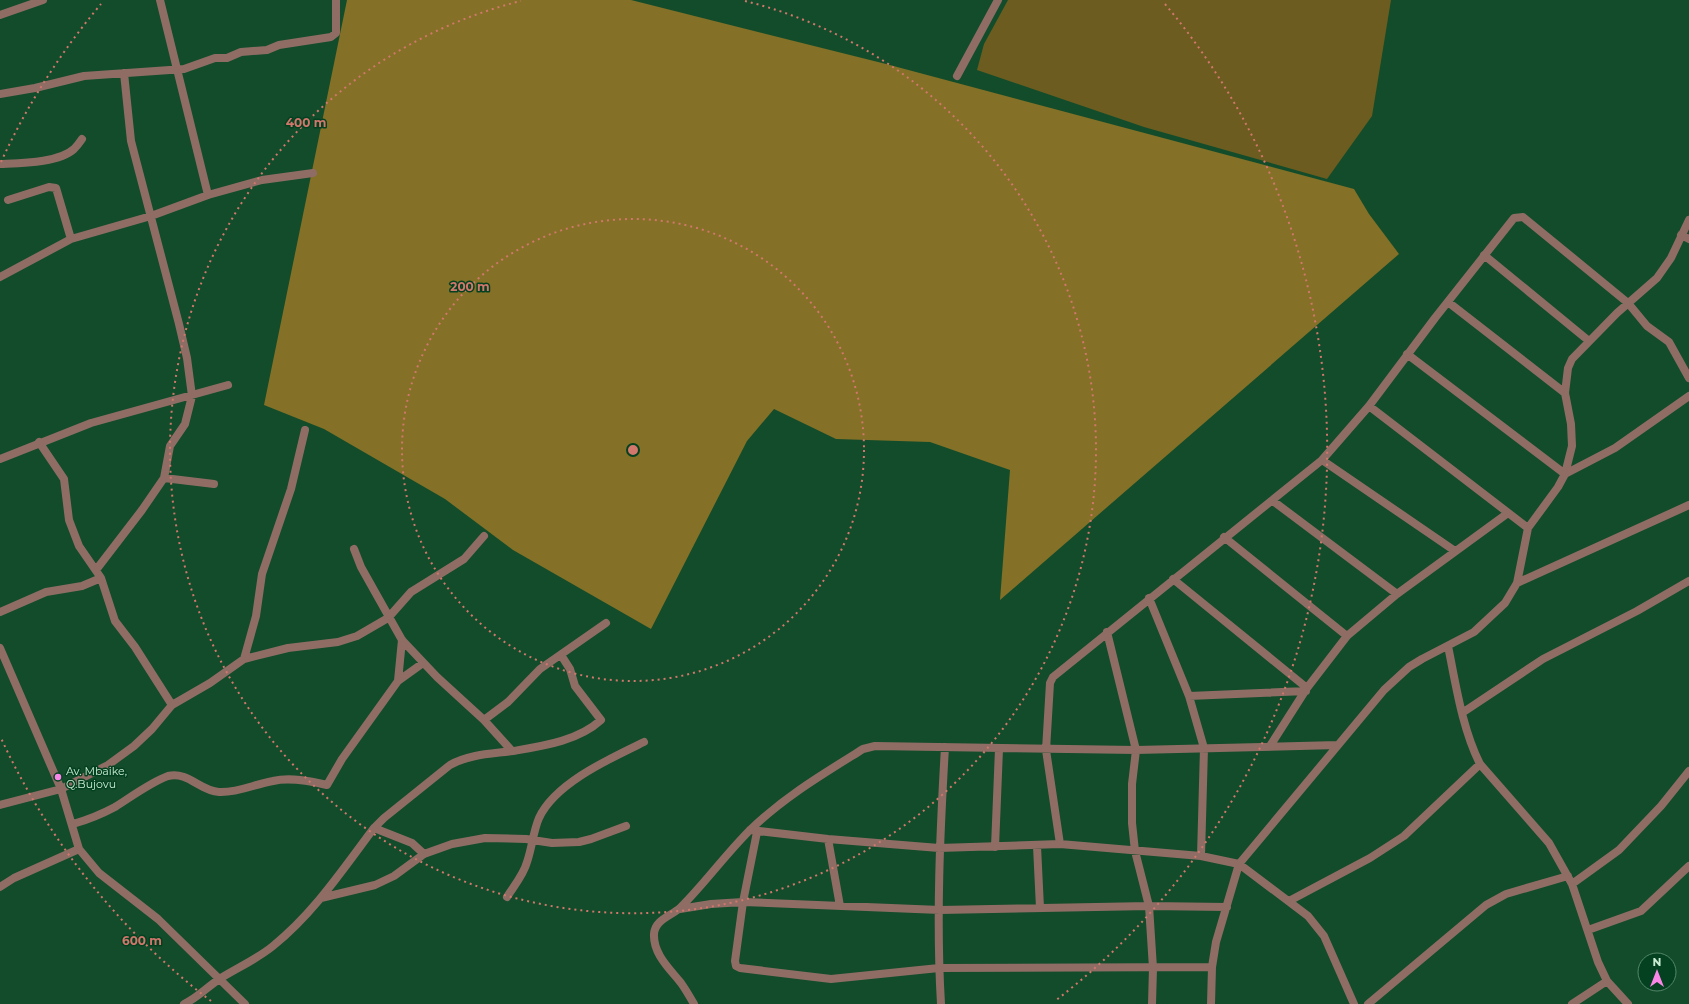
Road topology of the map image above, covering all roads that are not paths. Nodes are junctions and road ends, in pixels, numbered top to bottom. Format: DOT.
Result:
graph roads {
  1 [pos="43,0"];
  2 [pos="160,0"];
  3 [pos="336,0"];
  4 [pos="998,0"];
  5 [pos="0,15"];
  6 [pos="176,70"];
  7 [pos="124,73"];
  8 [pos="957,76"];
  9 [pos="0,94"];
  10 [pos="82,139"];
  11 [pos="0,164"];
  12 [pos="313,173"];
  13 [pos="208,195"];
  14 [pos="8,200"];
  15 [pos="152,216"];
  16 [pos="1689,220"];
  17 [pos="1680,235"];
  18 [pos="71,239"];
  19 [pos="1689,239"];
  20 [pos="1484,255"];
  21 [pos="0,277"];
  22 [pos="1448,302"];
  23 [pos="1628,303"];
  24 [pos="1589,342"];
  25 [pos="1407,354"];
  26 [pos="1689,378"];
  27 [pos="228,385"];
  28 [pos="1565,393"];
  29 [pos="192,396"];
  30 [pos="1689,396"];
  31 [pos="1369,406"];
  32 [pos="305,430"];
  33 [pos="39,442"];
  34 [pos="0,459"];
  35 [pos="1322,460"];
  36 [pos="1565,474"];
  37 [pos="164,478"];
  38 [pos="214,484"];
  39 [pos="1273,501"];
  40 [pos="1689,505"];
  41 [pos="1508,513"];
  42 [pos="1528,528"];
  43 [pos="484,536"];
  44 [pos="1224,537"];
  45 [pos="354,549"];
  46 [pos="1455,551"];
  47 [pos="98,574"];
  48 [pos="1173,579"];
  49 [pos="1689,581"];
  50 [pos="1517,583"];
  51 [pos="1397,594"];
  52 [pos="1149,598"];
  53 [pos="0,612"];
  54 [pos="388,618"];
  55 [pos="606,622"];
  56 [pos="1107,632"];
  57 [pos="1347,636"];
  58 [pos="402,640"];
  59 [pos="1448,646"];
  60 [pos="0,651"];
  61 [pos="561,655"];
  62 [pos="244,660"];
  63 [pos="423,663"];
  64 [pos="398,681"];
  65 [pos="1306,689"];
  66 [pos="1189,696"];
  67 [pos="172,705"];
  68 [pos="1462,714"];
  69 [pos="484,720"];
  70 [pos="644,742"];
  71 [pos="1338,745"];
  72 [pos="1270,746"];
  73 [pos="945,747"];
  74 [pos="1204,748"];
  75 [pos="999,749"];
  76 [pos="1046,750"];
  77 [pos="1136,750"];
  78 [pos="512,751"];
  79 [pos="1480,764"];
  80 [pos="1689,771"];
  81 [pos="61,789"];
  82 [pos="0,805"];
  83 [pos="73,824"];
  84 [pos="626,826"];
  85 [pos="374,828"];
  86 [pos="753,831"];
  87 [pos="828,839"];
  88 [pos="533,840"];
  89 [pos="1060,844"];
  90 [pos="1036,846"];
  91 [pos="995,847"];
  92 [pos="939,848"];
  93 [pos="79,849"];
  94 [pos="1135,851"];
  95 [pos="424,854"];
  96 [pos="1201,856"];
  97 [pos="1239,864"];
  98 [pos="1689,866"];
  99 [pos="1568,876"];
  100 [pos="1572,884"];
  101 [pos="0,887"];
  102 [pos="507,896"];
  103 [pos="321,898"];
  104 [pos="1289,901"];
  105 [pos="743,902"];
  106 [pos="840,906"];
  107 [pos="1148,906"];
  108 [pos="1227,907"];
  109 [pos="1040,908"];
  110 [pos="680,909"];
  111 [pos="940,910"];
  112 [pos="1588,930"];
  113 [pos="1212,967"];
  114 [pos="939,968"];
  115 [pos="1153,968"];
  116 [pos="220,979"];
  117 [pos="1607,981"];
  118 [pos="184,1004"];
  119 [pos="245,1004"];
  120 [pos="694,1004"];
  121 [pos="941,1004"];
  122 [pos="1152,1004"];
  123 [pos="1211,1004"];
  124 [pos="1354,1004"];
  125 [pos="1368,1004"];
  126 [pos="1572,1004"];
  127 [pos="1628,1004"];
  1 -- 5 [label="street"];
  2 -- 6 [label="street"];
  3 -- 6 [label="street"];
  4 -- 8 [label="street"];
  6 -- 7 [label="street"];
  6 -- 13 [label="street"];
  7 -- 9 [label="street"];
  7 -- 15 [label="street"];
  10 -- 11 [label="street"];
  12 -- 13 [label="street"];
  13 -- 15 [label="street"];
  14 -- 18 [label="street"];
  15 -- 18 [label="street"];
  15 -- 29 [label="street"];
  16 -- 17 [label="street"];
  17 -- 19 [label="street"];
  17 -- 23 [label="street"];
  18 -- 21 [label="street"];
  20 -- 22 [label="street"];
  20 -- 23 [label="street"];
  20 -- 24 [label="street"];
  22 -- 25 [label="street"];
  22 -- 28 [label="street"];
  23 -- 24 [label="street"];
  23 -- 26 [label="street"];
  24 -- 28 [label="street"];
  25 -- 31 [label="street"];
  25 -- 36 [label="street"];
  27 -- 29 [label="street"];
  28 -- 36 [label="street"];
  29 -- 33 [label="street"];
  29 -- 37 [label="street"];
  30 -- 36 [label="street"];
  31 -- 35 [label="street"];
  31 -- 41 [label="street"];
  32 -- 62 [label="street"];
  33 -- 34 [label="street"];
  33 -- 47 [label="street"];
  35 -- 39 [label="street"];
  35 -- 46 [label="street"];
  36 -- 42 [label="street"];
  37 -- 38 [label="street"];
  37 -- 47 [label="street"];
  39 -- 44 [label="street"];
  39 -- 51 [label="street"];
  40 -- 50 [label="street"];
  41 -- 42 [label="street"];
  41 -- 46 [label="street"];
  42 -- 50 [label="street"];
  43 -- 54 [label="street"];
  44 -- 48 [label="street"];
  44 -- 57 [label="street"];
  45 -- 54 [label="street"];
  46 -- 51 [label="street"];
  47 -- 53 [label="street"];
  47 -- 67 [label="street"];
  48 -- 52 [label="street"];
  48 -- 65 [label="street"];
  49 -- 68 [label="street"];
  50 -- 59 [label="street"];
  51 -- 57 [label="street"];
  52 -- 56 [label="street"];
  52 -- 66 [label="street"];
  54 -- 58 [label="street"];
  54 -- 62 [label="street"];
  55 -- 61 [label="street"];
  56 -- 76 [label="street"];
  56 -- 77 [label="street"];
  57 -- 65 [label="street"];
  58 -- 63 [label="street"];
  58 -- 64 [label="street"];
  59 -- 68 [label="street"];
  59 -- 71 [label="street"];
  60 -- 81 [label="street"];
  61 -- 69 [label="street"];
  61 -- 78 [label="street"];
  62 -- 67 [label="street"];
  63 -- 64 [label="street"];
  63 -- 69 [label="street"];
  64 -- 83 [label="street"];
  65 -- 66 [label="street"];
  65 -- 72 [label="street"];
  66 -- 74 [label="street"];
  67 -- 81 [label="street"];
  68 -- 79 [label="street"];
  69 -- 78 [label="street"];
  70 -- 88 [label="street"];
  71 -- 72 [label="street"];
  71 -- 97 [label="street"];
  72 -- 74 [label="street"];
  73 -- 75 [label="street"];
  73 -- 86 [label="street"];
  73 -- 92 [label="street"];
  74 -- 77 [label="street"];
  74 -- 96 [label="street"];
  75 -- 76 [label="street"];
  75 -- 91 [label="street"];
  76 -- 77 [label="street"];
  76 -- 89 [label="street"];
  77 -- 94 [label="street"];
  78 -- 85 [label="street"];
  79 -- 99 [label="street"];
  79 -- 104 [label="street"];
  80 -- 100 [label="street"];
  81 -- 82 [label="street"];
  81 -- 83 [label="street"];
  83 -- 93 [label="street"];
  84 -- 88 [label="street"];
  85 -- 95 [label="street"];
  85 -- 103 [label="street"];
  86 -- 87 [label="street"];
  86 -- 105 [label="street"];
  86 -- 110 [label="street"];
  87 -- 92 [label="street"];
  87 -- 106 [label="street"];
  88 -- 95 [label="street"];
  88 -- 102 [label="street"];
  89 -- 90 [label="street"];
  89 -- 94 [label="street"];
  90 -- 91 [label="street"];
  90 -- 109 [label="street"];
  91 -- 92 [label="street"];
  92 -- 111 [label="street"];
  93 -- 101 [label="street"];
  93 -- 116 [label="street"];
  94 -- 96 [label="street"];
  94 -- 107 [label="street"];
  95 -- 103 [label="street"];
  96 -- 97 [label="street"];
  97 -- 104 [label="street"];
  97 -- 108 [label="street"];
  98 -- 112 [label="street"];
  99 -- 100 [label="street"];
  99 -- 125 [label="street"];
  100 -- 112 [label="street"];
  103 -- 116 [label="street"];
  104 -- 124 [label="street"];
  105 -- 106 [label="street"];
  105 -- 110 [label="street"];
  105 -- 114 [label="street"];
  106 -- 111 [label="street"];
  107 -- 108 [label="street"];
  107 -- 109 [label="street"];
  107 -- 115 [label="street"];
  108 -- 113 [label="street"];
  109 -- 111 [label="street"];
  110 -- 120 [label="street"];
  111 -- 114 [label="street"];
  112 -- 117 [label="street"];
  113 -- 115 [label="street"];
  113 -- 123 [label="street"];
  114 -- 115 [label="street"];
  114 -- 121 [label="street"];
  115 -- 122 [label="street"];
  116 -- 118 [label="street"];
  116 -- 119 [label="street"];
  117 -- 126 [label="street"];
  117 -- 127 [label="street"];
}
